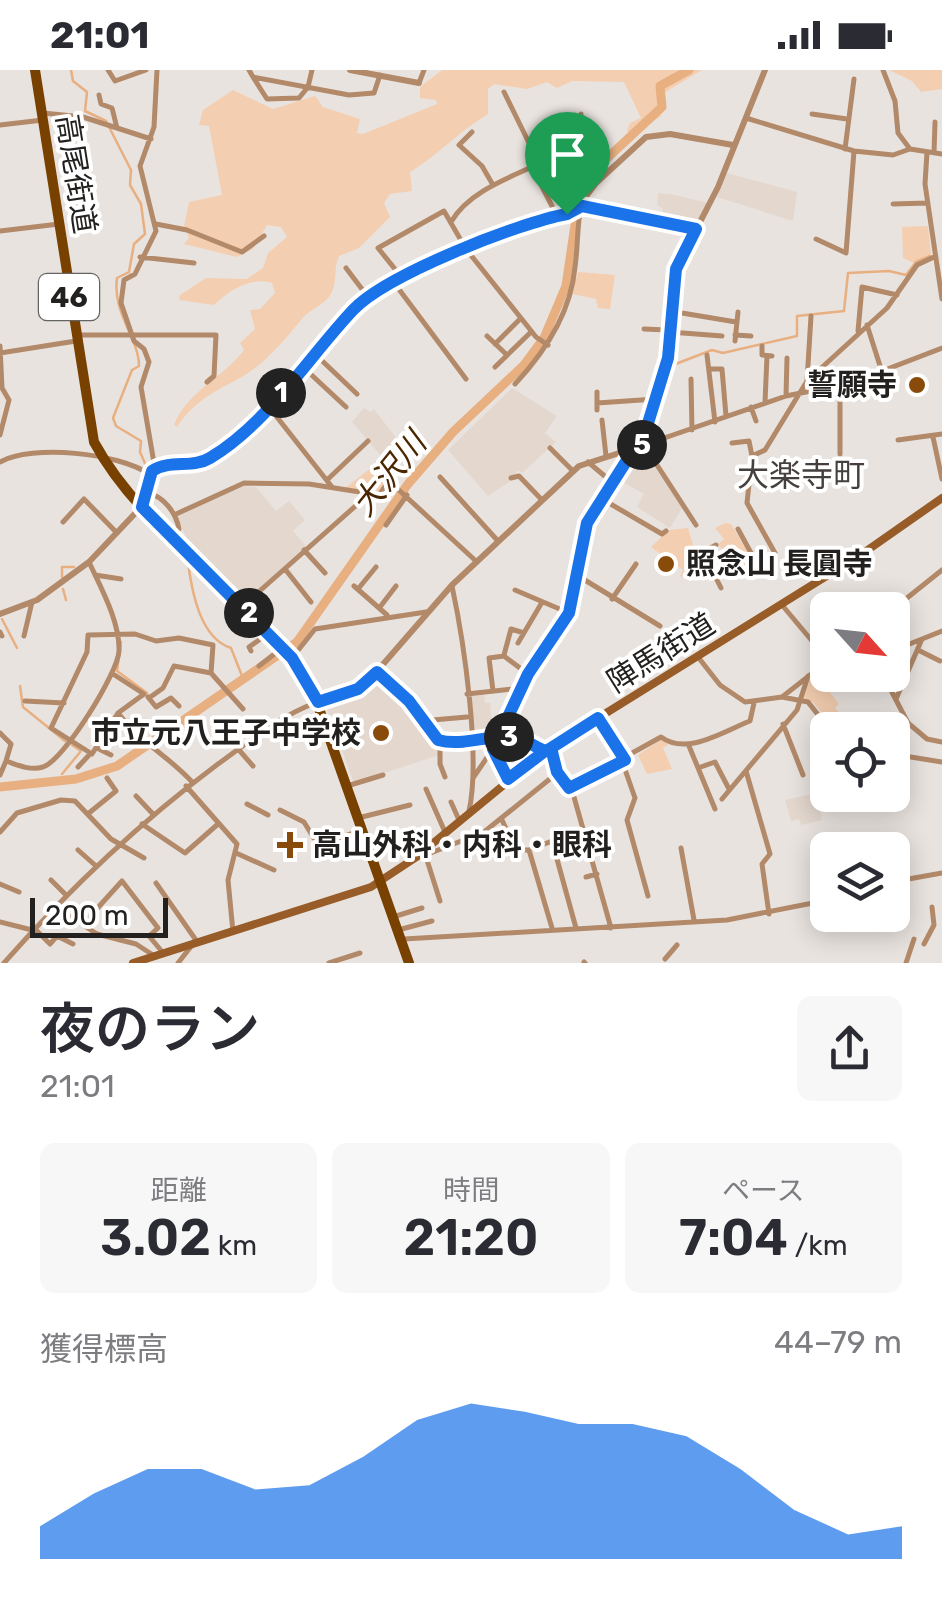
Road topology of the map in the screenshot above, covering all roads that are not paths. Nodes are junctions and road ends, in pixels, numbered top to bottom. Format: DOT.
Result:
graph roads {
  1 [pos="36,70"];
  2 [pos="108,70"];
  3 [pos="146,70"];
  4 [pos="157,70"];
  5 [pos="312,70"];
  6 [pos="353,70"];
  7 [pos="424,70"];
  8 [pos="765,70"];
  9 [pos="883,70"];
  10 [pos="252,74"];
  11 [pos="380,76"];
  12 [pos="854,79"];
  13 [pos="418,84"];
  14 [pos="308,87"];
  15 [pos="504,92"];
  16 [pos="99,95"];
  17 [pos="581,114"];
  18 [pos="812,114"];
  19 [pos="42,117"];
  20 [pos="746,118"];
  21 [pos="847,118"];
  22 [pos="935,122"];
  23 [pos="0,125"];
  24 [pos="110,126"];
  25 [pos="560,131"];
  26 [pos="472,132"];
  27 [pos="151,139"];
  28 [pos="733,145"];
  29 [pos="530,146"];
  30 [pos="844,149"];
  31 [pos="910,150"];
  32 [pos="854,151"];
  33 [pos="934,153"];
  34 [pos="532,167"];
  35 [pos="595,182"];
  36 [pos="493,185"];
  37 [pos="928,203"];
  38 [pos="894,204"];
  39 [pos="580,207"];
  40 [pos="557,216"];
  41 [pos="451,222"];
  42 [pos="59,224"];
  43 [pos="156,224"];
  44 [pos="696,229"];
  45 [pos="0,231"];
  46 [pos="264,236"];
  47 [pos="942,237"];
  48 [pos="816,239"];
  49 [pos="932,239"];
  50 [pos="466,249"];
  51 [pos="140,257"];
  52 [pos="934,257"];
  53 [pos="194,264"];
  54 [pos="346,268"];
  55 [pos="403,280"];
  56 [pos="395,284"];
  57 [pos="897,294"];
  58 [pos="369,298"];
  59 [pos="942,299"];
  60 [pos="669,311"];
  61 [pos="738,312"];
  62 [pos="811,316"];
  63 [pos="520,319"];
  64 [pos="736,322"];
  65 [pos="867,325"];
  66 [pos="644,328"];
  67 [pos="668,331"];
  68 [pos="858,331"];
  69 [pos="531,332"];
  70 [pos="129,336"];
  71 [pos="488,336"];
  72 [pos="722,336"];
  73 [pos="751,336"];
  74 [pos="75,338"];
  75 [pos="495,344"];
  76 [pos="546,344"];
  77 [pos="762,346"];
  78 [pos="942,348"];
  79 [pos="0,350"];
  80 [pos="316,354"];
  81 [pos="707,355"];
  82 [pos="508,356"];
  83 [pos="787,358"];
  84 [pos="304,368"];
  85 [pos="496,368"];
  86 [pos="881,369"];
  87 [pos="711,370"];
  88 [pos="466,379"];
  89 [pos="691,379"];
  90 [pos="807,381"];
  91 [pos="208,382"];
  92 [pos="515,384"];
  93 [pos="840,386"];
  94 [pos="596,392"];
  95 [pos="799,393"];
  96 [pos="358,394"];
  97 [pos="786,396"];
  98 [pos="656,399"];
  99 [pos="765,402"];
  100 [pos="269,407"];
  101 [pos="346,407"];
  102 [pos="751,407"];
  103 [pos="726,416"];
  104 [pos="602,420"];
  105 [pos="756,421"];
  106 [pos="715,422"];
  107 [pos="692,430"];
  108 [pos="942,434"];
  109 [pos="0,435"];
  110 [pos="933,437"];
  111 [pos="898,440"];
  112 [pos="368,441"];
  113 [pos="732,443"];
  114 [pos="640,447"];
  115 [pos="550,448"];
  116 [pos="840,454"];
  117 [pos="752,456"];
  118 [pos="606,457"];
  119 [pos="102,458"];
  120 [pos="0,462"];
  121 [pos="588,462"];
  122 [pos="152,471"];
  123 [pos="573,471"];
  124 [pos="440,477"];
  125 [pos="512,478"];
  126 [pos="942,479"];
  127 [pos="326,480"];
  128 [pos="613,482"];
  129 [pos="332,487"];
  130 [pos="404,492"];
  131 [pos="148,493"];
  132 [pos="369,494"];
  133 [pos="942,498"];
  134 [pos="602,499"];
  135 [pos="542,500"];
  136 [pos="142,507"];
  137 [pos="174,515"];
  138 [pos="63,522"];
  139 [pos="696,524"];
  140 [pos="386,525"];
  141 [pos="738,529"];
  142 [pos="666,531"];
  143 [pos="117,533"];
  144 [pos="174,537"];
  145 [pos="498,542"];
  146 [pos="716,545"];
  147 [pos="304,550"];
  148 [pos="775,553"];
  149 [pos="89,562"];
  150 [pos="477,562"];
  151 [pos="636,564"];
  152 [pos="757,564"];
  153 [pos="376,567"];
  154 [pos="285,568"];
  155 [pos="942,570"];
  156 [pos="325,573"];
  157 [pos="95,574"];
  158 [pos="575,574"];
  159 [pos="121,580"];
  160 [pos="452,585"];
  161 [pos="396,586"];
  162 [pos="720,588"];
  163 [pos="515,590"];
  164 [pos="910,596"];
  165 [pos="612,599"];
  166 [pos="32,602"];
  167 [pos="312,602"];
  168 [pos="541,604"];
  169 [pos="782,604"];
  170 [pos="242,606"];
  171 [pos="379,608"];
  172 [pos="426,612"];
  173 [pos="569,613"];
  174 [pos="0,614"];
  175 [pos="386,615"];
  176 [pos="660,626"];
  177 [pos="941,630"];
  178 [pos="269,633"];
  179 [pos="524,633"];
  180 [pos="806,633"];
  181 [pos="117,634"];
  182 [pos="24,636"];
  183 [pos="810,638"];
  184 [pos="922,638"];
  185 [pos="796,641"];
  186 [pos="910,643"];
  187 [pos="518,644"];
  188 [pos="918,650"];
  189 [pos="251,651"];
  190 [pos="287,653"];
  191 [pos="504,656"];
  192 [pos="698,657"];
  193 [pos="940,661"];
  194 [pos="258,666"];
  195 [pos="377,672"];
  196 [pos="211,673"];
  197 [pos="112,674"];
  198 [pos="528,674"];
  199 [pos="808,676"];
  200 [pos="522,688"];
  201 [pos="493,691"];
  202 [pos="892,692"];
  203 [pos="468,694"];
  204 [pos="146,696"];
  205 [pos="782,697"];
  206 [pos="896,699"];
  207 [pos="800,700"];
  208 [pos="25,701"];
  209 [pos="318,702"];
  210 [pos="64,703"];
  211 [pos="754,703"];
  212 [pos="179,706"];
  213 [pos="244,709"];
  214 [pos="818,712"];
  215 [pos="902,712"];
  216 [pos="118,713"];
  217 [pos="468,717"];
  218 [pos="598,718"];
  219 [pos="420,721"];
  220 [pos="784,724"];
  221 [pos="910,725"];
  222 [pos="0,734"];
  223 [pos="502,737"];
  224 [pos="70,740"];
  225 [pos="440,741"];
  226 [pos="470,741"];
  227 [pos="942,742"];
  228 [pos="688,746"];
  229 [pos="99,749"];
  230 [pos="493,749"];
  231 [pos="548,749"];
  232 [pos="238,750"];
  233 [pos="90,754"];
  234 [pos="112,755"];
  235 [pos="910,757"];
  236 [pos="6,760"];
  237 [pos="624,760"];
  238 [pos="942,762"];
  239 [pos="254,766"];
  240 [pos="78,767"];
  241 [pos="698,768"];
  242 [pos="746,771"];
  243 [pos="557,772"];
  244 [pos="0,775"];
  245 [pos="384,775"];
  246 [pos="803,775"];
  247 [pos="445,777"];
  248 [pos="108,778"];
  249 [pos="474,778"];
  250 [pos="508,779"];
  251 [pos="190,784"];
  252 [pos="347,786"];
  253 [pos="569,788"];
  254 [pos="729,788"];
  255 [pos="426,789"];
  256 [pos="136,796"];
  257 [pos="722,799"];
  258 [pos="451,802"];
  259 [pos="247,804"];
  260 [pos="410,804"];
  261 [pos="280,810"];
  262 [pos="715,810"];
  263 [pos="469,811"];
  264 [pos="89,813"];
  265 [pos="153,814"];
  266 [pos="268,815"];
  267 [pos="502,819"];
  268 [pos="460,820"];
  269 [pos="142,824"];
  270 [pos="218,824"];
  271 [pos="360,824"];
  272 [pos="0,832"];
  273 [pos="446,832"];
  274 [pos="120,844"];
  275 [pos="682,848"];
  276 [pos="78,850"];
  277 [pos="529,850"];
  278 [pos="236,853"];
  279 [pos="426,857"];
  280 [pos="144,858"];
  281 [pos="415,858"];
  282 [pos="96,866"];
  283 [pos="274,870"];
  284 [pos="597,874"];
  285 [pos="941,875"];
  286 [pos="586,877"];
  287 [pos="910,879"];
  288 [pos="50,880"];
  289 [pos="381,880"];
  290 [pos="156,883"];
  291 [pos="0,884"];
  292 [pos="18,892"];
  293 [pos="66,896"];
  294 [pos="648,896"];
  295 [pos="440,901"];
  296 [pos="810,904"];
  297 [pos="54,906"];
  298 [pos="422,908"];
  299 [pos="932,908"];
  300 [pos="769,914"];
  301 [pos="393,917"];
  302 [pos="694,920"];
  303 [pos="432,921"];
  304 [pos="0,922"];
  305 [pos="84,923"];
  306 [pos="576,928"];
  307 [pos="611,928"];
  308 [pos="34,929"];
  309 [pos="552,929"];
  310 [pos="233,932"];
  311 [pos="399,935"];
  312 [pos="914,939"];
  313 [pos="195,943"];
  314 [pos="73,944"];
  315 [pos="677,944"];
  316 [pos="924,944"];
  317 [pos="360,953"];
  318 [pos="159,955"];
  319 [pos="665,959"];
  320 [pos="4,963"];
  321 [pos="133,963"];
  322 [pos="178,963"];
  323 [pos="329,963"];
  324 [pos="409,963"];
  325 [pos="906,963"];
  1 -- 19 [label="main road, 高尾街道 / 46"];
  2 -- 3 [label="street"];
  4 -- 27 [label="street"];
  5 -- 14 [label="street"];
  6 -- 11 [label="street"];
  7 -- 13 [label="street"];
  8 -- 20 [label="street"];
  9 -- 31 [label="street"];
  10 -- 14 [label="street"];
  10 -- 14 [label="street"];
  11 -- 13 [label="street"];
  11 -- 14 [label="street"];
  12 -- 21 [label="street"];
  15 -- 29 [label="street"];
  16 -- 24 [label="street"];
  17 -- 25 [label="street"];
  18 -- 21 [label="street"];
  19 -- 23 [label="street"];
  19 -- 24 [label="street"];
  19 -- 42 [label="main road, 高尾街道 / 46"];
  20 -- 28 [label="street"];
  20 -- 30 [label="street"];
  21 -- 30 [label="street"];
  22 -- 33 [label="street"];
  24 -- 27 [label="street"];
  25 -- 29 [label="street"];
  25 -- 35 [label="street"];
  26 -- 36 [label="street"];
  27 -- 43 [label="street"];
  28 -- 35 [label="street"];
  28 -- 44 [label="street"];
  29 -- 34 [label="street"];
  30 -- 32 [label="street"];
  31 -- 32 [label="street"];
  31 -- 33 [label="street"];
  32 -- 48 [label="street"];
  33 -- 37 [label="street"];
  34 -- 36 [label="street"];
  34 -- 40 [label="street"];
  35 -- 39 [label="street"];
  36 -- 41 [label="street"];
  37 -- 38 [label="street"];
  37 -- 49 [label="street"];
  39 -- 40 [label="street"];
  39 -- 44 [label="street"];
  39 -- 76 [label="street"];
  40 -- 50 [label="street"];
  41 -- 50 [label="street"];
  41 -- 55 [label="street"];
  42 -- 45 [label="street"];
  42 -- 74 [label="main road, 高尾街道 / 46"];
  43 -- 46 [label="street"];
  43 -- 51 [label="street"];
  44 -- 60 [label="street"];
  47 -- 49 [label="street"];
  49 -- 52 [label="street"];
  50 -- 55 [label="street"];
  50 -- 63 [label="street"];
  51 -- 53 [label="street"];
  51 -- 70 [label="street"];
  52 -- 57 [label="street"];
  52 -- 59 [label="street"];
  54 -- 58 [label="street"];
  55 -- 56 [label="street"];
  56 -- 58 [label="street"];
  56 -- 88 [label="street"];
  57 -- 65 [label="street"];
  57 -- 68 [label="street"];
  58 -- 80 [label="street"];
  60 -- 64 [label="street"];
  60 -- 67 [label="street"];
  61 -- 64 [label="street"];
  62 -- 90 [label="street"];
  63 -- 69 [label="street"];
  63 -- 75 [label="street"];
  64 -- 73 [label="street"];
  65 -- 68 [label="street"];
  65 -- 86 [label="street"];
  66 -- 67 [label="street"];
  67 -- 72 [label="street"];
  67 -- 98 [label="street"];
  68 -- 90 [label="street"];
  69 -- 76 [label="street"];
  69 -- 82 [label="street"];
  70 -- 74 [label="street"];
  70 -- 91 [label="street"];
  70 -- 122 [label="street"];
  71 -- 75 [label="street"];
  74 -- 79 [label="street"];
  74 -- 119 [label="main road, 高尾街道 / 46"];
  75 -- 82 [label="street"];
  76 -- 92 [label="street"];
  77 -- 99 [label="street"];
  78 -- 86 [label="street"];
  79 -- 109 [label="street"];
  80 -- 84 [label="street"];
  80 -- 96 [label="street"];
  81 -- 87 [label="street"];
  82 -- 85 [label="street"];
  83 -- 97 [label="street"];
  84 -- 100 [label="street"];
  84 -- 101 [label="street"];
  86 -- 93 [label="street"];
  87 -- 103 [label="street"];
  87 -- 106 [label="street"];
  89 -- 107 [label="street"];
  90 -- 95 [label="street"];
  93 -- 95 [label="street"];
  93 -- 116 [label="street"];
  94 -- 98 [label="street"];
  95 -- 97 [label="street"];
  95 -- 117 [label="street"];
  97 -- 99 [label="street"];
  98 -- 114 [label="street"];
  99 -- 102 [label="street"];
  100 -- 122 [label="street"];
  100 -- 127 [label="street"];
  102 -- 103 [label="street"];
  102 -- 105 [label="street"];
  103 -- 106 [label="street"];
  104 -- 118 [label="street"];
  106 -- 107 [label="street"];
  107 -- 114 [label="street"];
  108 -- 110 [label="street"];
  110 -- 111 [label="street"];
  110 -- 126 [label="street"];
  112 -- 127 [label="street"];
  113 -- 117 [label="street"];
  114 -- 118 [label="street"];
  114 -- 128 [label="street"];
  114 -- 139 [label="street"];
  115 -- 123 [label="street"];
  117 -- 148 [label="street"];
  118 -- 121 [label="street"];
  119 -- 120 [label="street"];
  119 -- 122 [label="street"];
  119 -- 136 [label="main road, 高尾街道 / 46"];
  121 -- 123 [label="street"];
  121 -- 128 [label="street"];
  122 -- 131 [label="street"];
  123 -- 135 [label="street"];
  124 -- 145 [label="street"];
  125 -- 135 [label="street"];
  127 -- 129 [label="street"];
  128 -- 134 [label="street"];
  129 -- 132 [label="street"];
  129 -- 137 [label="street"];
  130 -- 132 [label="street"];
  130 -- 140 [label="street"];
  130 -- 150 [label="street"];
  131 -- 136 [label="street"];
  131 -- 137 [label="street"];
  132 -- 147 [label="street"];
  133 -- 169 [label="main road, 陣馬街道"];
  134 -- 142 [label="street"];
  134 -- 158 [label="street"];
  135 -- 145 [label="street"];
  136 -- 143 [label="street"];
  136 -- 144 [label="main road, 高尾街道 / 46"];
  137 -- 144 [label="street"];
  138 -- 143 [label="street"];
  141 -- 152 [label="street"];
  143 -- 149 [label="street"];
  144 -- 170 [label="main road, 高尾街道 / 46"];
  145 -- 150 [label="street"];
  146 -- 162 [label="street"];
  147 -- 154 [label="street"];
  147 -- 156 [label="street"];
  149 -- 157 [label="street"];
  149 -- 166 [label="street"];
  150 -- 160 [label="street"];
  151 -- 165 [label="street"];
  153 -- 171 [label="street"];
  154 -- 167 [label="street"];
  154 -- 170 [label="street"];
  155 -- 164 [label="street"];
  157 -- 159 [label="street"];
  157 -- 181 [label="street"];
  158 -- 165 [label="street"];
  158 -- 173 [label="street"];
  160 -- 172 [label="street"];
  160 -- 203 [label="street"];
  161 -- 171 [label="street"];
  163 -- 168 [label="street"];
  165 -- 176 [label="street"];
  166 -- 174 [label="street"];
  166 -- 182 [label="street"];
  168 -- 173 [label="street"];
  168 -- 179 [label="street"];
  169 -- 180 [label="street"];
  169 -- 192 [label="main road, 陣馬街道"];
  170 -- 178 [label="main road, 高尾街道 / 46"];
  171 -- 175 [label="street"];
  172 -- 175 [label="street"];
  172 -- 195 [label="street"];
  173 -- 198 [label="street"];
  175 -- 190 [label="street"];
  177 -- 184 [label="street"];
  178 -- 189 [label="street"];
  178 -- 190 [label="main road, 高尾街道 / 46"];
  179 -- 187 [label="street"];
  179 -- 191 [label="street"];
  180 -- 183 [label="street"];
  180 -- 185 [label="street"];
  181 -- 196 [label="street"];
  181 -- 197 [label="street"];
  181 -- 210 [label="street"];
  184 -- 186 [label="street"];
  184 -- 188 [label="street"];
  188 -- 193 [label="street"];
  188 -- 206 [label="street"];
  190 -- 194 [label="street"];
  190 -- 209 [label="main road, 高尾街道 / 46"];
  191 -- 198 [label="street"];
  191 -- 201 [label="street"];
  192 -- 211 [label="street"];
  192 -- 218 [label="main road, 陣馬街道"];
  195 -- 209 [label="street"];
  195 -- 219 [label="street"];
  196 -- 204 [label="street"];
  196 -- 213 [label="street"];
  197 -- 204 [label="street"];
  197 -- 224 [label="street"];
  198 -- 200 [label="street"];
  199 -- 205 [label="street"];
  199 -- 207 [label="street"];
  200 -- 201 [label="street"];
  200 -- 223 [label="street"];
  201 -- 203 [label="street"];
  202 -- 206 [label="street"];
  203 -- 217 [label="street"];
  204 -- 212 [label="street"];
  204 -- 216 [label="street"];
  205 -- 207 [label="street"];
  205 -- 211 [label="street"];
  206 -- 215 [label="street"];
  207 -- 214 [label="street"];
  207 -- 220 [label="street"];
  208 -- 210 [label="street"];
  209 -- 232 [label="street"];
  209 -- 252 [label="main road, 高尾街道 / 46"];
  210 -- 224 [label="street"];
  211 -- 228 [label="street"];
  216 -- 229 [label="street"];
  216 -- 251 [label="street"];
  217 -- 219 [label="street"];
  217 -- 226 [label="street"];
  218 -- 231 [label="main road, 陣馬街道"];
  218 -- 237 [label="street"];
  219 -- 225 [label="street"];
  220 -- 242 [label="street"];
  220 -- 246 [label="street"];
  221 -- 227 [label="street"];
  222 -- 236 [label="street"];
  223 -- 226 [label="street"];
  223 -- 230 [label="street"];
  223 -- 231 [label="street"];
  224 -- 233 [label="street"];
  224 -- 236 [label="street"];
  225 -- 226 [label="street"];
  225 -- 247 [label="street"];
  226 -- 249 [label="street"];
  228 -- 237 [label="street"];
  228 -- 241 [label="street"];
  229 -- 233 [label="street"];
  229 -- 234 [label="street"];
  230 -- 249 [label="street"];
  230 -- 250 [label="street"];
  231 -- 243 [label="street"];
  231 -- 250 [label="main road, 陣馬街道"];
  232 -- 239 [label="street"];
  232 -- 251 [label="street"];
  233 -- 240 [label="street"];
  235 -- 238 [label="street"];
  236 -- 244 [label="street"];
  237 -- 253 [label="street"];
  237 -- 294 [label="street"];
  241 -- 254 [label="street"];
  241 -- 262 [label="street"];
  242 -- 254 [label="street"];
  242 -- 300 [label="street"];
  243 -- 253 [label="street"];
  243 -- 267 [label="street"];
  245 -- 252 [label="street"];
  248 -- 264 [label="street"];
  249 -- 263 [label="street"];
  250 -- 263 [label="main road, 陣馬街道"];
  251 -- 265 [label="street"];
  251 -- 270 [label="street"];
  252 -- 271 [label="main road, 高尾街道 / 46"];
  253 -- 284 [label="street"];
  254 -- 257 [label="street"];
  255 -- 273 [label="street"];
  256 -- 265 [label="street"];
  258 -- 268 [label="street"];
  259 -- 266 [label="street"];
  260 -- 271 [label="street"];
  261 -- 271 [label="street"];
  263 -- 268 [label="main road, 陣馬街道"];
  264 -- 272 [label="street"];
  264 -- 274 [label="street"];
  265 -- 269 [label="street"];
  267 -- 277 [label="street"];
  267 -- 279 [label="street"];
  268 -- 273 [label="main road, 陣馬街道"];
  269 -- 270 [label="street"];
  269 -- 274 [label="street"];
  270 -- 278 [label="street"];
  271 -- 289 [label="main road, 高尾街道 / 46"];
  273 -- 281 [label="main road, 陣馬街道"];
  274 -- 280 [label="street"];
  274 -- 282 [label="street"];
  275 -- 302 [label="street"];
  276 -- 282 [label="street"];
  277 -- 306 [label="street"];
  277 -- 309 [label="street"];
  278 -- 283 [label="street"];
  278 -- 310 [label="street"];
  279 -- 281 [label="street"];
  279 -- 295 [label="street"];
  281 -- 289 [label="main road, 陣馬街道"];
  282 -- 293 [label="street"];
  284 -- 286 [label="street"];
  284 -- 307 [label="street"];
  285 -- 287 [label="street"];
  288 -- 293 [label="street"];
  289 -- 301 [label="main road, 高尾街道 / 46"];
  289 -- 310 [label="main road, 陣馬街道"];
  290 -- 313 [label="street"];
  291 -- 292 [label="street"];
  293 -- 297 [label="street"];
  296 -- 300 [label="street"];
  297 -- 305 [label="street"];
  297 -- 308 [label="street"];
  298 -- 301 [label="street"];
  299 -- 316 [label="street"];
  300 -- 302 [label="street"];
  301 -- 311 [label="main road, 高尾街道 / 46"];
  302 -- 307 [label="street"];
  303 -- 311 [label="street"];
  304 -- 308 [label="street"];
  305 -- 318 [label="street"];
  305 -- 318 [label="street"];
  306 -- 307 [label="street"];
  306 -- 309 [label="street"];
  308 -- 314 [label="street"];
  308 -- 320 [label="street"];
  309 -- 311 [label="street"];
  310 -- 313 [label="main road, 陣馬街道"];
  311 -- 324 [label="main road, 高尾街道 / 46"];
  312 -- 325 [label="street"];
  313 -- 318 [label="main road, 陣馬街道"];
  313 -- 322 [label="street"];
  315 -- 319 [label="street"];
  317 -- 323 [label="street"];
  318 -- 321 [label="main road, 陣馬街道"];
}
